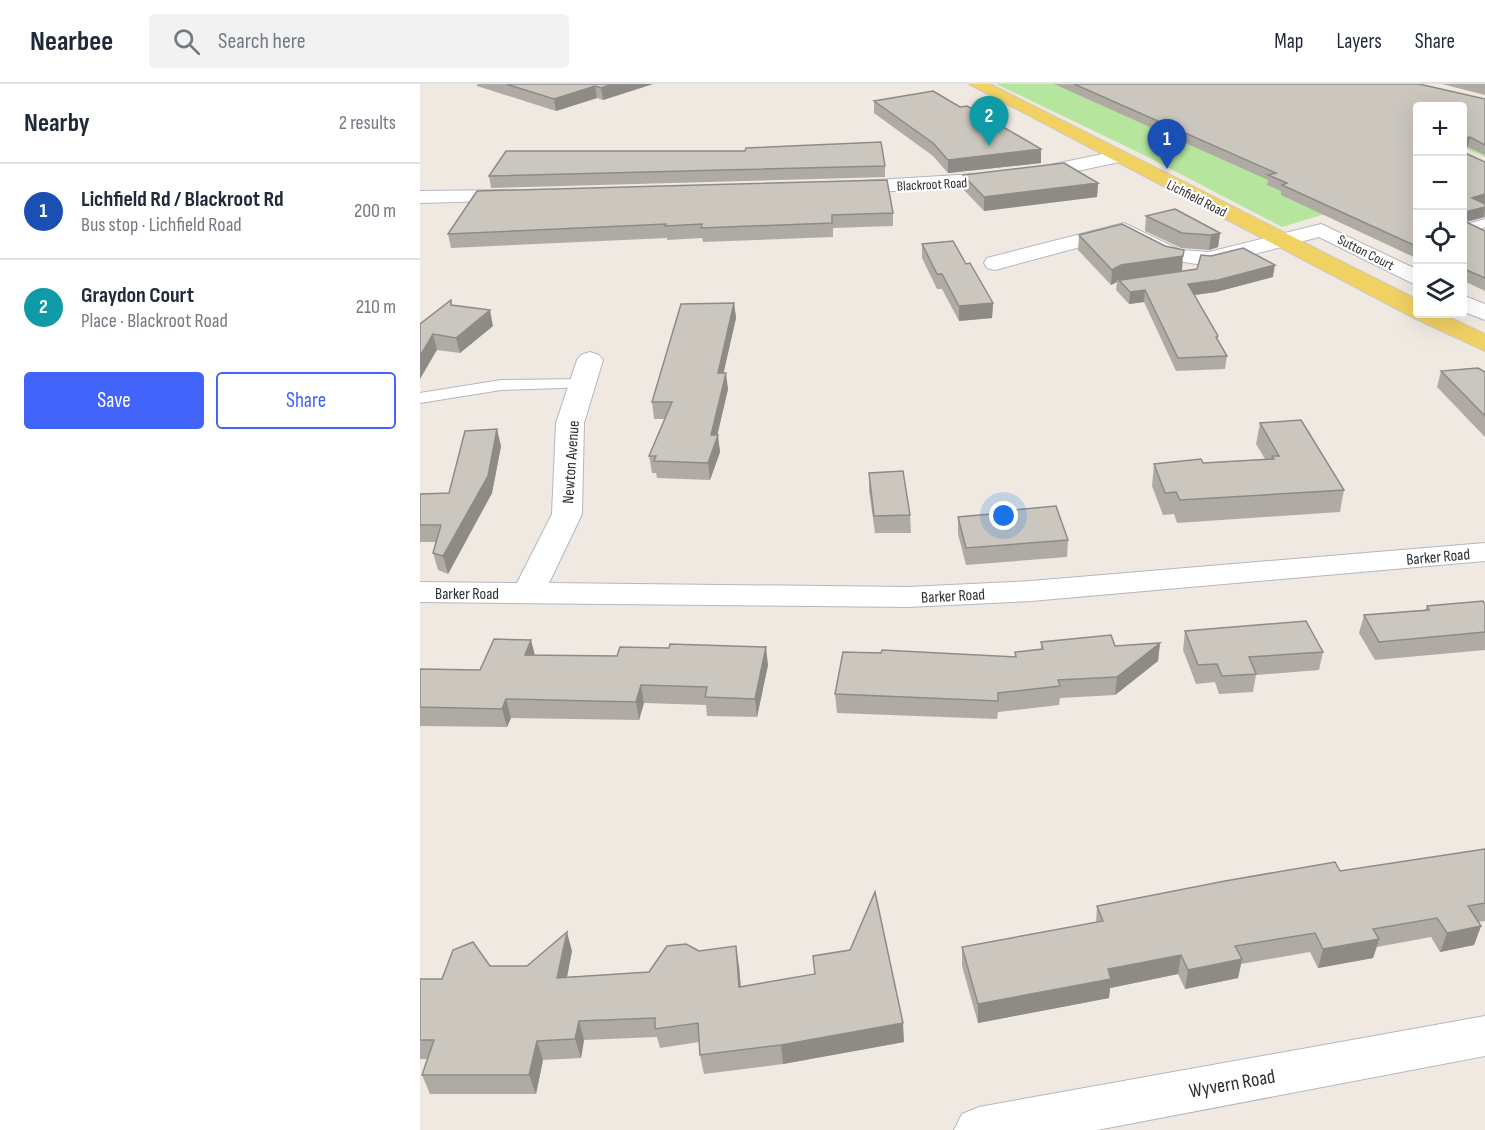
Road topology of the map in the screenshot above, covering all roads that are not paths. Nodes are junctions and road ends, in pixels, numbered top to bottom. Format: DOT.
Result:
graph roads {
  1 [pos="976,84"];
  2 [pos="1117,157"];
  3 [pos="825,189"];
  4 [pos="538,195"];
  5 [pos="420,197"];
  6 [pos="1485,223"];
  7 [pos="1485,236"];
  8 [pos="1278,239"];
  9 [pos="995,263"];
  10 [pos="1413,276"];
  11 [pos="1467,304"];
  12 [pos="1413,307"];
  13 [pos="1485,313"];
  14 [pos="1432,318"];
  15 [pos="1485,344"];
  16 [pos="587,372"];
  17 [pos="420,398"];
  18 [pos="1485,552"];
  19 [pos="420,592"];
  20 [pos="528,593"];
  21 [pos="1485,1036"];
  22 [pos="979,1130"];
  1 -- 2 [label="main road, Lichfield Road"];
  2 -- 3 [label="street, Blackroot Road"];
  2 -- 8 [label="main road, Lichfield Road"];
  4 -- 5 [label="street"];
  6 -- 7 [label="lane"];
  8 -- 9 [label="street, Sutton Court"];
  8 -- 10 [label="street, Sutton Court"];
  8 -- 12 [label="main road, Lichfield Road"];
  11 -- 13 [label="street"];
  14 -- 15 [label="main road"];
  16 -- 17 [label="lane"];
  16 -- 20 [label="street, Newton Avenue"];
  18 -- 20 [label="street, Barker Road"];
  19 -- 20 [label="street, Barker Road"];
  21 -- 22 [label="street, Wyvern Road"];
}
